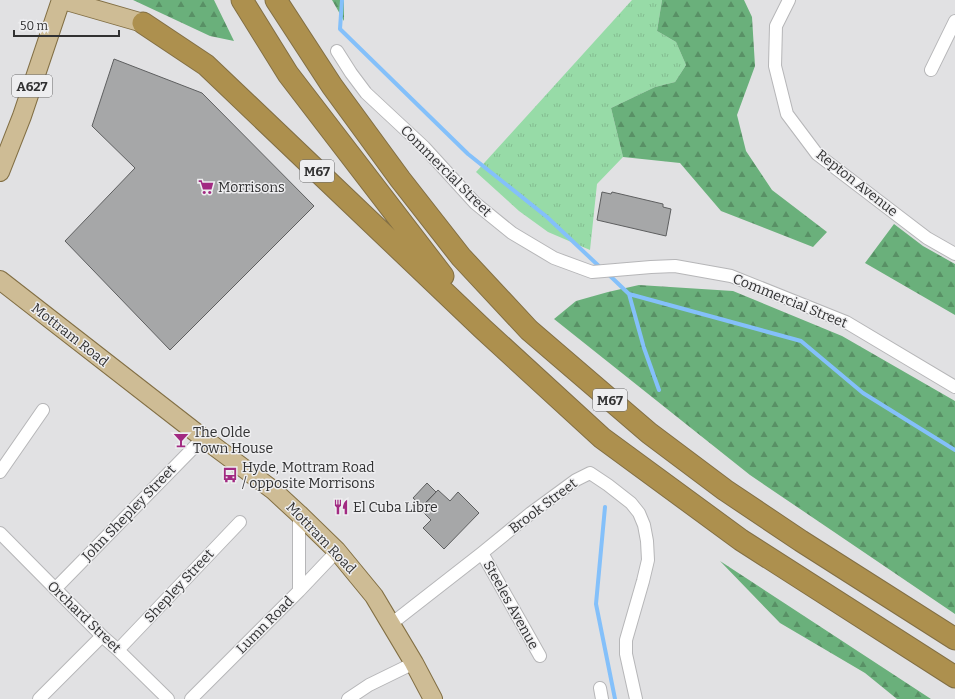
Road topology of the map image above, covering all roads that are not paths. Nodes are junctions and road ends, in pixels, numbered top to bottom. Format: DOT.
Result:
graph roads {
  1 [pos="62,0"];
  2 [pos="242,0"];
  3 [pos="276,0"];
  4 [pos="293,0"];
  5 [pos="789,0"];
  6 [pos="955,21"];
  7 [pos="143,23"];
  8 [pos="337,51"];
  9 [pos="931,70"];
  10 [pos="332,86"];
  11 [pos="0,172"];
  12 [pos="955,254"];
  13 [pos="0,280"];
  14 [pos="484,329"];
  15 [pos="955,387"];
  16 [pos="43,410"];
  17 [pos="203,438"];
  18 [pos="0,472"];
  19 [pos="299,514"];
  20 [pos="240,522"];
  21 [pos="0,533"];
  22 [pos="337,551"];
  23 [pos="482,553"];
  24 [pos="55,589"];
  25 [pos="299,591"];
  26 [pos="391,624"];
  27 [pos="102,636"];
  28 [pos="955,639"];
  29 [pos="118,650"];
  30 [pos="540,656"];
  31 [pos="414,663"];
  32 [pos="955,677"];
  33 [pos="39,699"];
  34 [pos="168,699"];
  35 [pos="191,699"];
  36 [pos="348,699"];
  37 [pos="433,699"];
  38 [pos="636,699"];
  1 -- 7 [label="main road, A627"];
  1 -- 11 [label="main road, A627"];
  2 -- 14 [label="highway, M67"];
  3 -- 10 [label="highway, M67"];
  4 -- 10 [label="highway, M67"];
  5 -- 12 [label="street, Repton Avenue"];
  6 -- 9 [label="street"];
  7 -- 14 [label="highway, M67"];
  8 -- 15 [label="street, Commercial Street"];
  10 -- 28 [label="highway, M67"];
  13 -- 17 [label="main road, Mottram Road"];
  14 -- 32 [label="highway, M67"];
  16 -- 18 [label="street"];
  17 -- 19 [label="main road, Mottram Road"];
  17 -- 24 [label="street, John Shepley Street"];
  19 -- 22 [label="main road, Mottram Road"];
  19 -- 25 [label="street"];
  20 -- 29 [label="street, Shepley Street"];
  21 -- 24 [label="street, Orchard Street"];
  22 -- 25 [label="street, Lumn Road"];
  22 -- 26 [label="main road, Mottram Road"];
  23 -- 26 [label="street, Brook Street"];
  23 -- 30 [label="street, Steeles Avenue"];
  23 -- 38 [label="street, Brook Street"];
  24 -- 27 [label="street, Orchard Street"];
  25 -- 35 [label="street, Lumn Road"];
  26 -- 31 [label="main road, Mottram Road"];
  27 -- 29 [label="street, Orchard Street"];
  27 -- 33 [label="street"];
  29 -- 34 [label="street, Orchard Street"];
  31 -- 36 [label="street"];
  31 -- 37 [label="main road, Mottram Road"];
}
